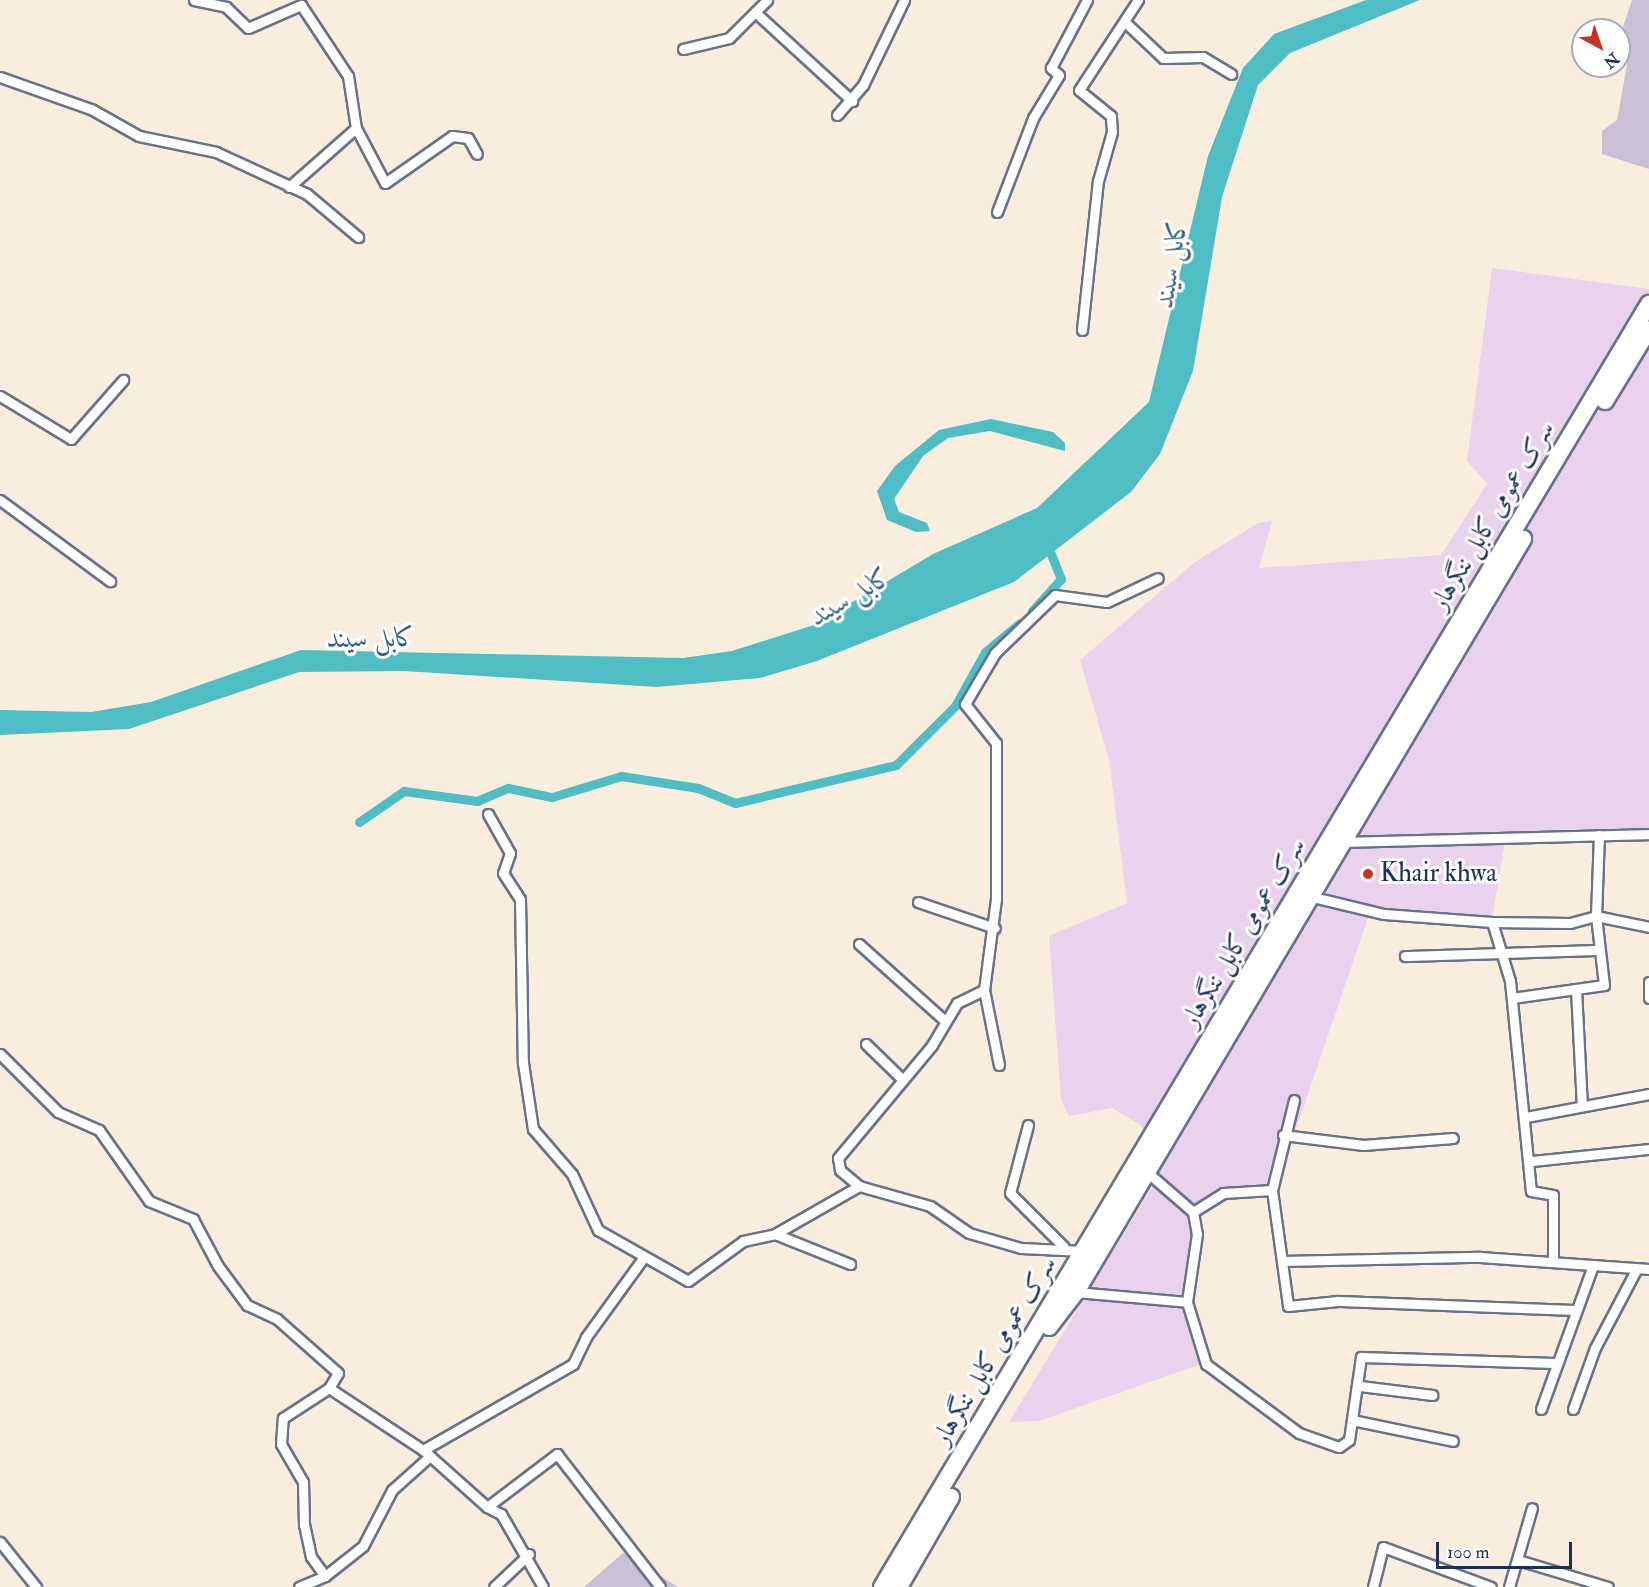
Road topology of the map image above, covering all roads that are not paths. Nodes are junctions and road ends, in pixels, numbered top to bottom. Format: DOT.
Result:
graph roads {
  1 [pos="194,0"];
  2 [pos="767,0"];
  3 [pos="904,0"];
  4 [pos="1087,0"];
  5 [pos="1138,0"];
  6 [pos="755,12"];
  7 [pos="1126,23"];
  8 [pos="682,49"];
  9 [pos="1231,74"];
  10 [pos="0,78"];
  11 [pos="852,100"];
  12 [pos="837,115"];
  13 [pos="356,128"];
  14 [pos="477,154"];
  15 [pos="289,187"];
  16 [pos="997,212"];
  17 [pos="358,237"];
  18 [pos="1649,304"];
  19 [pos="1649,329"];
  20 [pos="1082,330"];
  21 [pos="123,380"];
  22 [pos="0,396"];
  23 [pos="0,500"];
  24 [pos="1158,578"];
  25 [pos="110,581"];
  26 [pos="488,814"];
  27 [pos="1649,834"];
  28 [pos="1599,835"];
  29 [pos="1346,842"];
  30 [pos="1313,897"];
  31 [pos="918,902"];
  32 [pos="1596,916"];
  33 [pos="1492,922"];
  34 [pos="1649,927"];
  35 [pos="995,928"];
  36 [pos="859,944"];
  37 [pos="1599,950"];
  38 [pos="1501,954"];
  39 [pos="1405,956"];
  40 [pos="1649,982"];
  41 [pos="1576,989"];
  42 [pos="984,990"];
  43 [pos="1512,998"];
  44 [pos="1649,998"];
  45 [pos="944,1020"];
  46 [pos="866,1044"];
  47 [pos="0,1054"];
  48 [pos="999,1065"];
  49 [pos="901,1078"];
  50 [pos="1649,1094"];
  51 [pos="1294,1100"];
  52 [pos="1582,1106"];
  53 [pos="1526,1117"];
  54 [pos="1028,1125"];
  55 [pos="1283,1136"];
  56 [pos="1453,1138"];
  57 [pos="1649,1149"];
  58 [pos="1532,1161"];
  59 [pos="1148,1172"];
  60 [pos="859,1186"];
  61 [pos="1272,1190"];
  62 [pos="1193,1212"];
  63 [pos="775,1234"];
  64 [pos="1064,1247"];
  65 [pos="1084,1251"];
  66 [pos="644,1257"];
  67 [pos="1553,1259"];
  68 [pos="1282,1261"];
  69 [pos="850,1264"];
  70 [pos="1593,1265"];
  71 [pos="1649,1269"];
  72 [pos="1636,1270"];
  73 [pos="1076,1292"];
  74 [pos="1187,1302"];
  75 [pos="1575,1310"];
  76 [pos="1555,1364"];
  77 [pos="1360,1386"];
  78 [pos="329,1388"];
  79 [pos="1432,1395"];
  80 [pos="1541,1409"];
  81 [pos="1573,1409"];
  82 [pos="1352,1420"];
  83 [pos="1453,1442"];
  84 [pos="426,1453"];
  85 [pos="487,1506"];
  86 [pos="1532,1508"];
  87 [pos="0,1542"];
  88 [pos="529,1554"];
  89 [pos="1518,1560"];
  90 [pos="325,1576"];
  91 [pos="1485,1586"];
  92 [pos="36,1587"];
  93 [pos="298,1587"];
  94 [pos="494,1587"];
  95 [pos="543,1587"];
  96 [pos="660,1587"];
  97 [pos="882,1587"];
  98 [pos="899,1587"];
  99 [pos="1373,1587"];
  100 [pos="1509,1587"];
  101 [pos="1608,1587"];
  1 -- 13 [label="street"];
  2 -- 6 [label="street"];
  3 -- 11 [label="street"];
  4 -- 16 [label="street"];
  5 -- 7 [label="street"];
  6 -- 8 [label="street"];
  6 -- 11 [label="street"];
  7 -- 9 [label="street"];
  7 -- 20 [label="street"];
  10 -- 15 [label="street"];
  11 -- 12 [label="street"];
  13 -- 14 [label="street"];
  13 -- 15 [label="street"];
  15 -- 17 [label="street"];
  18 -- 65 [label="highway, سرک عمومی کابل ننگرهار"];
  19 -- 29 [label="highway, سرک عمومی کابل ننگرهار"];
  21 -- 22 [label="street"];
  23 -- 25 [label="street"];
  24 -- 35 [label="street"];
  26 -- 66 [label="street"];
  27 -- 28 [label="street"];
  28 -- 29 [label="street"];
  28 -- 32 [label="street"];
  29 -- 30 [label="highway, سرک عمومی کابل ننگرهار"];
  30 -- 33 [label="street"];
  30 -- 59 [label="highway, سرک عمومی کابل ننگرهار"];
  31 -- 35 [label="street"];
  32 -- 33 [label="street"];
  32 -- 34 [label="street"];
  32 -- 37 [label="street"];
  33 -- 38 [label="street"];
  35 -- 42 [label="street"];
  36 -- 45 [label="street"];
  37 -- 38 [label="street"];
  37 -- 41 [label="street"];
  38 -- 39 [label="street"];
  38 -- 43 [label="street"];
  40 -- 44 [label="street"];
  41 -- 43 [label="street"];
  41 -- 52 [label="street"];
  42 -- 45 [label="street"];
  42 -- 48 [label="street"];
  43 -- 53 [label="street"];
  45 -- 49 [label="street"];
  46 -- 49 [label="street"];
  47 -- 78 [label="street"];
  49 -- 60 [label="street"];
  50 -- 52 [label="street"];
  51 -- 55 [label="street"];
  52 -- 53 [label="street"];
  53 -- 58 [label="street"];
  54 -- 64 [label="street"];
  55 -- 56 [label="street"];
  55 -- 61 [label="street"];
  57 -- 58 [label="street"];
  58 -- 67 [label="street"];
  59 -- 62 [label="street"];
  59 -- 73 [label="highway, سرک عمومی کابل ننگرهار"];
  60 -- 63 [label="street"];
  60 -- 64 [label="street"];
  61 -- 62 [label="street"];
  61 -- 68 [label="street"];
  62 -- 74 [label="street"];
  63 -- 66 [label="street"];
  63 -- 69 [label="street"];
  64 -- 65 [label="street"];
  65 -- 97 [label="highway, سرک عمومی کابل ننگرهار"];
  66 -- 84 [label="street"];
  67 -- 68 [label="street"];
  67 -- 70 [label="street"];
  68 -- 75 [label="street"];
  70 -- 72 [label="street"];
  70 -- 75 [label="street"];
  71 -- 72 [label="street"];
  72 -- 81 [label="street"];
  73 -- 74 [label="street"];
  73 -- 98 [label="highway, سرک عمومی کابل ننگرهار"];
  74 -- 82 [label="street"];
  75 -- 76 [label="street"];
  76 -- 77 [label="street"];
  76 -- 80 [label="street"];
  77 -- 79 [label="street"];
  77 -- 82 [label="street"];
  78 -- 84 [label="street"];
  78 -- 90 [label="street"];
  82 -- 83 [label="street"];
  84 -- 85 [label="street"];
  84 -- 90 [label="street"];
  85 -- 88 [label="street"];
  85 -- 96 [label="street"];
  86 -- 89 [label="street"];
  87 -- 92 [label="street"];
  88 -- 94 [label="street"];
  88 -- 95 [label="street"];
  89 -- 100 [label="street"];
  89 -- 101 [label="street"];
  90 -- 93 [label="street"];
  91 -- 99 [label="street"];
}
